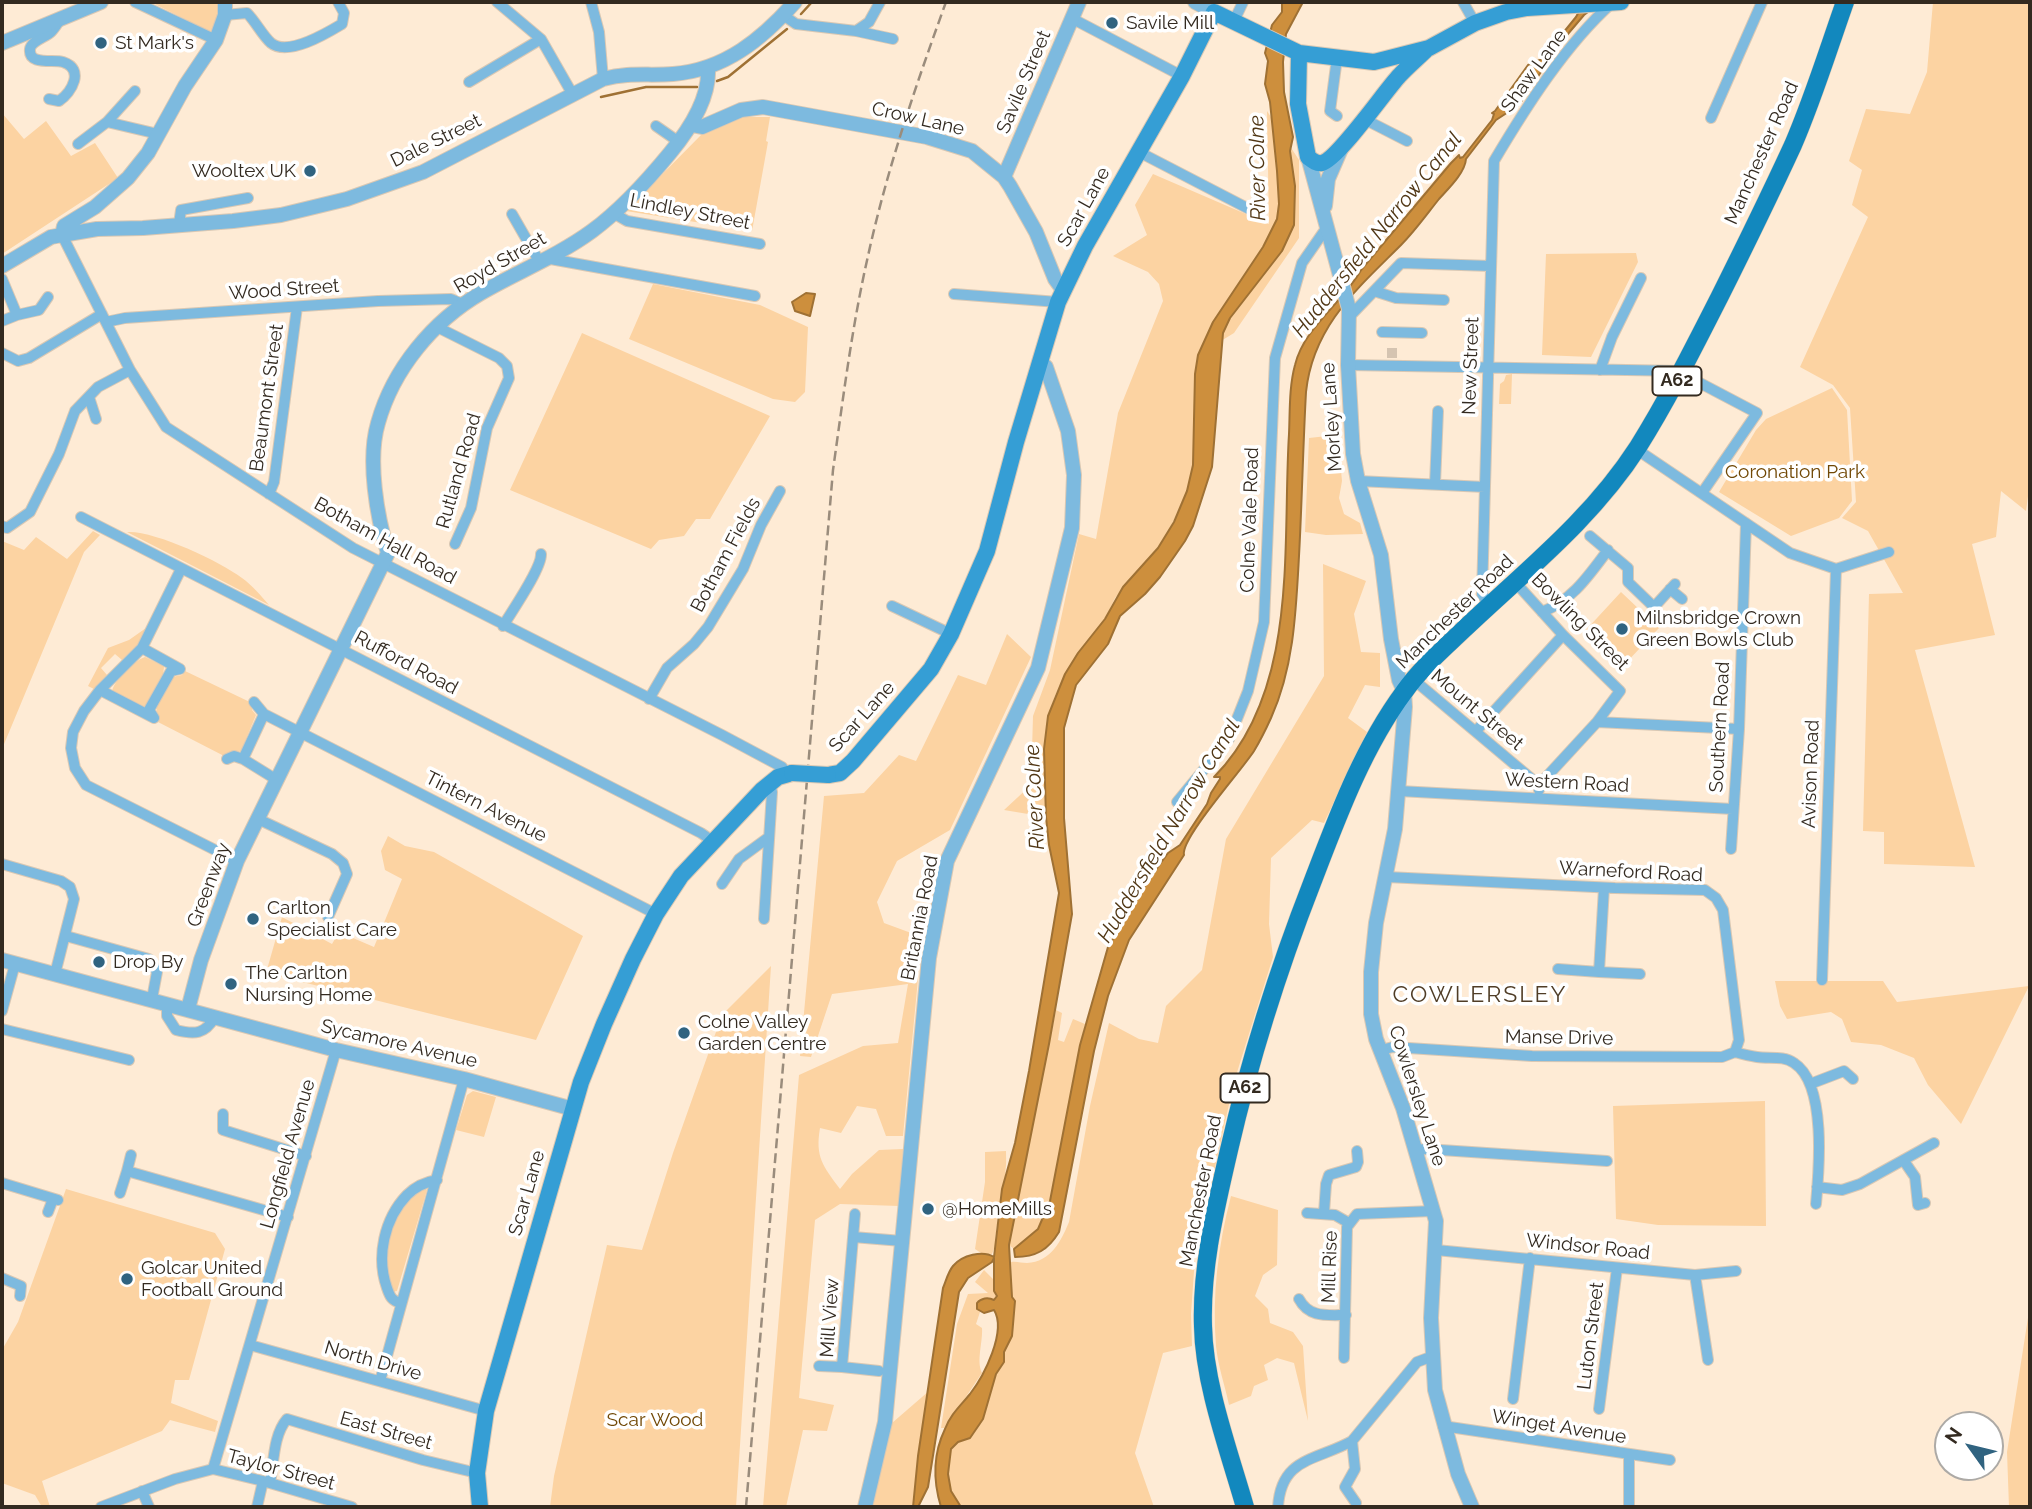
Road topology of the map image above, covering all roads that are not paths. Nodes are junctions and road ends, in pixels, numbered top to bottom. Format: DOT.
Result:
graph roads {
  1 [pos="101,2"];
  2 [pos="135,2"];
  3 [pos="338,2"];
  4 [pos="497,2"];
  5 [pos="591,2"];
  6 [pos="795,2"];
  7 [pos="880,2"];
  8 [pos="1079,2"];
  9 [pos="1195,2"];
  10 [pos="1243,2"];
  11 [pos="1462,2"];
  12 [pos="1621,2"];
  13 [pos="1762,2"];
  14 [pos="1845,2"];
  15 [pos="1612,3"];
  16 [pos="1539,5"];
  17 [pos="225,8"];
  18 [pos="1214,12"];
  19 [pos="783,15"];
  20 [pos="61,18"];
  21 [pos="1073,19"];
  22 [pos="1234,21"];
  23 [pos="1475,23"];
  24 [pos="856,31"];
  25 [pos="541,39"];
  26 [pos="892,39"];
  27 [pos="216,40"];
  28 [pos="2,43"];
  29 [pos="1429,48"];
  30 [pos="1297,52"];
  31 [pos="1337,58"];
  32 [pos="1374,62"];
  33 [pos="708,68"];
  34 [pos="1182,76"];
  35 [pos="1399,76"];
  36 [pos="603,79"];
  37 [pos="469,82"];
  38 [pos="135,91"];
  39 [pos="573,95"];
  40 [pos="48,99"];
  41 [pos="1337,116"];
  42 [pos="1711,118"];
  43 [pos="1364,119"];
  44 [pos="107,122"];
  45 [pos="692,125"];
  46 [pos="656,126"];
  47 [pos="1512,130"];
  48 [pos="158,134"];
  49 [pos="1407,141"];
  50 [pos="679,142"];
  51 [pos="78,144"];
  52 [pos="1343,144"];
  53 [pos="1139,152"];
  54 [pos="1307,157"];
  55 [pos="1004,177"];
  56 [pos="248,198"];
  57 [pos="1251,210"];
  58 [pos="614,213"];
  59 [pos="512,214"];
  60 [pos="179,224"];
  61 [pos="1326,224"];
  62 [pos="56,236"];
  63 [pos="760,244"];
  64 [pos="542,260"];
  65 [pos="2,266"];
  66 [pos="1491,266"];
  67 [pos="1641,278"];
  68 [pos="2,279"];
  69 [pos="1374,291"];
  70 [pos="954,294"];
  71 [pos="755,296"];
  72 [pos="1060,296"];
  73 [pos="48,298"];
  74 [pos="1444,300"];
  75 [pos="463,304"];
  76 [pos="297,307"];
  77 [pos="1350,312"];
  78 [pos="17,315"];
  79 [pos="104,318"];
  80 [pos="2,321"];
  81 [pos="437,327"];
  82 [pos="1422,332"];
  83 [pos="1392,345"];
  84 [pos="2,353"];
  85 [pos="1040,362"];
  86 [pos="1348,365"];
  87 [pos="1489,367"];
  88 [pos="130,370"];
  89 [pos="1600,370"];
  90 [pos="1681,372"];
  91 [pos="89,397"];
  92 [pos="1438,411"];
  93 [pos="96,419"];
  94 [pos="1636,449"];
  95 [pos="1358,481"];
  96 [pos="1435,484"];
  97 [pos="1485,487"];
  98 [pos="780,491"];
  99 [pos="1702,493"];
  100 [pos="270,494"];
  101 [pos="81,517"];
  102 [pos="1746,523"];
  103 [pos="2,526"];
  104 [pos="1590,536"];
  105 [pos="455,544"];
  106 [pos="1608,550"];
  107 [pos="1889,552"];
  108 [pos="541,554"];
  109 [pos="383,563"];
  110 [pos="181,569"];
  111 [pos="1836,569"];
  112 [pos="1515,582"];
  113 [pos="1682,599"];
  114 [pos="1489,605"];
  115 [pos="892,606"];
  116 [pos="1542,612"];
  117 [pos="503,626"];
  118 [pos="951,634"];
  119 [pos="1563,635"];
  120 [pos="142,648"];
  121 [pos="341,649"];
  122 [pos="1409,686"];
  123 [pos="100,690"];
  124 [pos="649,699"];
  125 [pos="254,702"];
  126 [pos="264,714"];
  127 [pos="1597,722"];
  128 [pos="1739,729"];
  129 [pos="300,731"];
  130 [pos="1476,731"];
  131 [pos="227,759"];
  132 [pos="243,760"];
  133 [pos="790,774"];
  134 [pos="277,780"];
  135 [pos="770,783"];
  136 [pos="1539,785"];
  137 [pos="1399,791"];
  138 [pos="1541,800"];
  139 [pos="1177,802"];
  140 [pos="1733,809"];
  141 [pos="258,819"];
  142 [pos="769,837"];
  143 [pos="714,842"];
  144 [pos="1731,849"];
  145 [pos="237,861"];
  146 [pos="2,864"];
  147 [pos="1387,877"];
  148 [pos="722,884"];
  149 [pos="1604,888"];
  150 [pos="656,914"];
  151 [pos="328,917"];
  152 [pos="764,919"];
  153 [pos="66,936"];
  154 [pos="8,962"];
  155 [pos="1558,969"];
  156 [pos="1599,972"];
  157 [pos="55,974"];
  158 [pos="1640,974"];
  159 [pos="1822,980"];
  160 [pos="152,999"];
  161 [pos="167,1004"];
  162 [pos="188,1009"];
  163 [pos="2,1011"];
  164 [pos="215,1017"];
  165 [pos="2,1029"];
  166 [pos="336,1050"];
  167 [pos="1381,1050"];
  168 [pos="1735,1052"];
  169 [pos="129,1060"];
  170 [pos="464,1079"];
  171 [pos="1853,1079"];
  172 [pos="1810,1084"];
  173 [pos="573,1109"];
  174 [pos="223,1114"];
  175 [pos="1934,1143"];
  176 [pos="1415,1150"];
  177 [pos="1357,1151"];
  178 [pos="131,1156"];
  179 [pos="306,1156"];
  180 [pos="1606,1161"];
  181 [pos="1904,1161"];
  182 [pos="127,1171"];
  183 [pos="437,1180"];
  184 [pos="2,1183"];
  185 [pos="1817,1187"];
  186 [pos="120,1193"];
  187 [pos="1925,1203"];
  188 [pos="1816,1205"];
  189 [pos="1433,1211"];
  190 [pos="48,1212"];
  191 [pos="1307,1213"];
  192 [pos="1324,1213"];
  193 [pos="855,1214"];
  194 [pos="288,1217"];
  195 [pos="1349,1223"];
  196 [pos="853,1237"];
  197 [pos="902,1241"];
  198 [pos="1436,1250"];
  199 [pos="1530,1258"];
  200 [pos="1617,1268"];
  201 [pos="1736,1271"];
  202 [pos="1695,1275"];
  203 [pos="2,1278"];
  204 [pos="20,1296"];
  205 [pos="1299,1299"];
  206 [pos="401,1303"];
  207 [pos="1346,1315"];
  208 [pos="250,1345"];
  209 [pos="1433,1356"];
  210 [pos="1344,1358"];
  211 [pos="1708,1360"];
  212 [pos="819,1366"];
  213 [pos="842,1367"];
  214 [pos="879,1371"];
  215 [pos="380,1381"];
  216 [pos="1513,1399"];
  217 [pos="1600,1409"];
  218 [pos="486,1411"];
  219 [pos="1443,1426"];
  220 [pos="1352,1441"];
  221 [pos="1629,1456"];
  222 [pos="1670,1460"];
  223 [pos="207,1470"];
  224 [pos="477,1473"];
  225 [pos="267,1482"];
  226 [pos="142,1491"];
  227 [pos="1356,1503"];
  228 [pos="101,1507"];
  229 [pos="149,1507"];
  230 [pos="257,1507"];
  231 [pos="352,1507"];
  232 [pos="480,1507"];
  233 [pos="865,1507"];
  234 [pos="1245,1507"];
  235 [pos="1278,1507"];
  236 [pos="1472,1507"];
  237 [pos="1629,1507"];
  1 -- 20 [label="street"];
  2 -- 27 [label="street"];
  3 -- 17 [label="street"];
  4 -- 25 [label="street"];
  5 -- 36 [label="street"];
  6 -- 19 [label="street, Dale Street"];
  7 -- 24 [label="street"];
  8 -- 21 [label="street, Savile Street"];
  9 -- 18 [label="street"];
  10 -- 22 [label="street"];
  11 -- 23 [label="street"];
  12 -- 15 [label="main road"];
  13 -- 42 [label="street"];
  14 -- 90 [label="main road, Manchester Road / A62"];
  15 -- 16 [label="main road"];
  15 -- 47 [label="street, Shaw Lane"];
  16 -- 23 [label="main road"];
  17 -- 27 [label="street"];
  18 -- 22 [label="main road"];
  18 -- 34 [label="main road, Scar Lane"];
  19 -- 24 [label="street"];
  19 -- 33 [label="street, Dale Street"];
  20 -- 28 [label="street"];
  20 -- 40 [label="street"];
  21 -- 34 [label="street"];
  21 -- 55 [label="street, Savile Street"];
  22 -- 30 [label="main road"];
  23 -- 29 [label="main road"];
  24 -- 26 [label="street"];
  25 -- 37 [label="street"];
  25 -- 39 [label="street"];
  27 -- 48 [label="street"];
  29 -- 32 [label="main road"];
  29 -- 35 [label="main road"];
  30 -- 31 [label="main road"];
  30 -- 54 [label="main road, Morley Lane"];
  31 -- 32 [label="main road"];
  31 -- 41 [label="street"];
  32 -- 35 [label="main road"];
  33 -- 36 [label="street, Dale Street"];
  33 -- 45 [label="street, Royd Street"];
  34 -- 53 [label="main road, Scar Lane"];
  35 -- 43 [label="main road"];
  36 -- 39 [label="street, Dale Street"];
  38 -- 44 [label="street"];
  39 -- 60 [label="street, Dale Street"];
  43 -- 49 [label="street"];
  43 -- 52 [label="main road"];
  44 -- 48 [label="street"];
  44 -- 51 [label="street"];
  45 -- 50 [label="street, Royd Street"];
  45 -- 55 [label="street, Crow Lane"];
  46 -- 50 [label="street"];
  47 -- 66 [label="street, New Street"];
  48 -- 62 [label="street"];
  50 -- 58 [label="street, Royd Street"];
  52 -- 54 [label="main road"];
  52 -- 61 [label="street, Morley Lane"];
  53 -- 57 [label="street"];
  53 -- 72 [label="main road, Scar Lane"];
  54 -- 61 [label="street, Morley Lane"];
  55 -- 72 [label="street, Crow Lane"];
  56 -- 60 [label="street"];
  58 -- 63 [label="street, Lindley Street"];
  58 -- 64 [label="street, Royd Street"];
  59 -- 64 [label="street"];
  60 -- 62 [label="street, Dale Street"];
  61 -- 77 [label="street, Morley Lane"];
  61 -- 139 [label="street, Colne Vale Road"];
  62 -- 65 [label="street"];
  62 -- 79 [label="street, Botham Hall Road"];
  64 -- 71 [label="street"];
  64 -- 75 [label="street, Royd Street"];
  66 -- 69 [label="street"];
  66 -- 87 [label="street, New Street"];
  67 -- 89 [label="street"];
  68 -- 78 [label="street"];
  69 -- 74 [label="street"];
  69 -- 77 [label="street"];
  70 -- 72 [label="street"];
  72 -- 85 [label="main road, Scar Lane"];
  73 -- 78 [label="street"];
  75 -- 76 [label="street, Wood Street"];
  75 -- 81 [label="street, Royd Street"];
  76 -- 79 [label="street, Wood Street"];
  76 -- 100 [label="street, Beaumont Street"];
  77 -- 86 [label="street, Morley Lane"];
  78 -- 80 [label="street"];
  79 -- 84 [label="street, Wood Street"];
  79 -- 88 [label="street, Botham Hall Road"];
  81 -- 105 [label="street, Rutland Road"];
  81 -- 109 [label="street, Royd Street"];
  82 -- 83 [label="street"];
  85 -- 118 [label="main road, Scar Lane"];
  85 -- 197 [label="street, Britannia Road"];
  86 -- 87 [label="street"];
  86 -- 95 [label="street, Morley Lane"];
  87 -- 89 [label="street"];
  87 -- 97 [label="street, New Street"];
  88 -- 91 [label="street"];
  88 -- 100 [label="street, Botham Hall Road"];
  89 -- 90 [label="street"];
  90 -- 94 [label="main road, Manchester Road / A62"];
  90 -- 99 [label="street"];
  91 -- 93 [label="street"];
  91 -- 103 [label="street"];
  92 -- 96 [label="street"];
  94 -- 99 [label="street"];
  94 -- 112 [label="main road, Manchester Road / A62"];
  95 -- 96 [label="street"];
  95 -- 122 [label="street, Morley Lane"];
  96 -- 97 [label="street"];
  97 -- 114 [label="street, New Street"];
  98 -- 124 [label="street, Botham Fields"];
  99 -- 102 [label="street"];
  100 -- 109 [label="street, Botham Hall Road"];
  101 -- 110 [label="street, Rufford Road"];
  102 -- 111 [label="street"];
  102 -- 128 [label="street, Southern Road"];
  104 -- 106 [label="street"];
  106 -- 113 [label="street"];
  106 -- 116 [label="street"];
  107 -- 111 [label="street"];
  108 -- 117 [label="street"];
  109 -- 117 [label="street, Botham Hall Road"];
  109 -- 121 [label="street, Greenway"];
  110 -- 120 [label="street"];
  110 -- 121 [label="street, Rufford Road"];
  111 -- 159 [label="street, Avison Road"];
  112 -- 114 [label="main road, Manchester Road / A62"];
  112 -- 116 [label="street, Bowling Street"];
  114 -- 122 [label="main road, Manchester Road / A62"];
  115 -- 118 [label="street"];
  116 -- 119 [label="street, Bowling Street"];
  117 -- 124 [label="street, Botham Hall Road"];
  118 -- 133 [label="main road, Scar Lane, bridge"];
  119 -- 127 [label="street, Bowling Street"];
  119 -- 130 [label="street"];
  120 -- 123 [label="street"];
  120 -- 123 [label="street"];
  121 -- 129 [label="street, Greenway"];
  121 -- 143 [label="street, Rufford Road"];
  122 -- 130 [label="street, Mount Street"];
  122 -- 137 [label="street, Cowlersley Lane"];
  122 -- 234 [label="main road, Manchester Road / A62"];
  123 -- 145 [label="street"];
  124 -- 133 [label="street, Botham Hall Road"];
  125 -- 126 [label="street"];
  126 -- 129 [label="street"];
  126 -- 132 [label="street"];
  127 -- 128 [label="street"];
  127 -- 136 [label="street"];
  128 -- 140 [label="street, Southern Road"];
  129 -- 134 [label="street, Greenway"];
  129 -- 150 [label="street, Tintern Avenue"];
  130 -- 136 [label="street, Mount Street"];
  131 -- 132 [label="street"];
  132 -- 134 [label="street"];
  133 -- 135 [label="main road, Scar Lane"];
  134 -- 141 [label="street, Greenway"];
  135 -- 142 [label="street"];
  135 -- 143 [label="main road, Scar Lane"];
  136 -- 138 [label="street"];
  137 -- 138 [label="street, Western Road"];
  137 -- 147 [label="street, Cowlersley Lane"];
  138 -- 140 [label="street, Western Road"];
  140 -- 144 [label="street, Southern Road"];
  141 -- 145 [label="street, Greenway"];
  141 -- 151 [label="street"];
  142 -- 148 [label="street"];
  142 -- 152 [label="street"];
  143 -- 150 [label="main road, Scar Lane"];
  145 -- 162 [label="street, Greenway"];
  146 -- 153 [label="street"];
  147 -- 149 [label="street, Warneford Road"];
  147 -- 167 [label="street, Cowlersley Lane"];
  149 -- 156 [label="street"];
  149 -- 168 [label="street, Warneford Road"];
  150 -- 173 [label="main road, Scar Lane"];
  153 -- 157 [label="street"];
  153 -- 160 [label="street"];
  154 -- 157 [label="street, Sycamore Avenue"];
  154 -- 163 [label="street"];
  155 -- 156 [label="street"];
  156 -- 158 [label="street"];
  157 -- 160 [label="street, Sycamore Avenue"];
  160 -- 161 [label="street, Sycamore Avenue"];
  161 -- 162 [label="street, Sycamore Avenue"];
  161 -- 164 [label="street"];
  162 -- 164 [label="street, Sycamore Avenue"];
  164 -- 166 [label="street, Sycamore Avenue"];
  165 -- 169 [label="street"];
  166 -- 170 [label="street, Sycamore Avenue"];
  166 -- 179 [label="street, Longfield Avenue"];
  167 -- 168 [label="street, Manse Drive"];
  167 -- 176 [label="street, Cowlersley Lane"];
  168 -- 172 [label="street"];
  170 -- 173 [label="street, Sycamore Avenue"];
  170 -- 183 [label="street"];
  171 -- 172 [label="street"];
  172 -- 185 [label="street"];
  173 -- 218 [label="main road, Scar Lane"];
  174 -- 179 [label="street"];
  175 -- 181 [label="street"];
  176 -- 180 [label="street"];
  176 -- 189 [label="street, Cowlersley Lane"];
  177 -- 192 [label="street"];
  178 -- 182 [label="street"];
  179 -- 194 [label="street, Longfield Avenue"];
  181 -- 185 [label="street"];
  181 -- 187 [label="street"];
  182 -- 186 [label="street"];
  182 -- 194 [label="street"];
  183 -- 206 [label="street"];
  183 -- 206 [label="street"];
  184 -- 190 [label="street"];
  185 -- 188 [label="street"];
  189 -- 195 [label="street, Mill Rise"];
  189 -- 198 [label="street, Cowlersley Lane"];
  191 -- 192 [label="street"];
  192 -- 195 [label="street"];
  193 -- 196 [label="street, Mill View"];
  194 -- 208 [label="street, Longfield Avenue"];
  195 -- 207 [label="street, Mill Rise"];
  196 -- 197 [label="street"];
  196 -- 213 [label="street, Mill View"];
  197 -- 233 [label="street, Britannia Road"];
  198 -- 199 [label="street, Windsor Road"];
  198 -- 209 [label="street, Cowlersley Lane"];
  199 -- 200 [label="street, Windsor Road"];
  199 -- 216 [label="street"];
  200 -- 202 [label="street, Windsor Road"];
  200 -- 217 [label="street, Luton Street"];
  201 -- 202 [label="street, Windsor Road"];
  202 -- 211 [label="street"];
  203 -- 204 [label="street"];
  205 -- 207 [label="street"];
  206 -- 215 [label="street"];
  207 -- 210 [label="street, Mill Rise"];
  208 -- 215 [label="street, North Drive"];
  208 -- 223 [label="street, Longfield Avenue"];
  209 -- 219 [label="street, Cowlersley Lane"];
  209 -- 220 [label="street"];
  212 -- 213 [label="street"];
  213 -- 214 [label="street, Mill View"];
  215 -- 218 [label="street, North Drive"];
  218 -- 224 [label="main road, Scar Lane"];
  219 -- 221 [label="street, Winget Avenue"];
  219 -- 236 [label="street, Cowlersley Lane"];
  220 -- 227 [label="street"];
  220 -- 235 [label="street"];
  221 -- 222 [label="street, Winget Avenue"];
  221 -- 237 [label="street"];
  223 -- 225 [label="street, Taylor Street"];
  223 -- 226 [label="street"];
  224 -- 225 [label="street, East Street"];
  224 -- 232 [label="main road, Scar Lane"];
  225 -- 230 [label="street"];
  225 -- 231 [label="street, Taylor Street"];
  226 -- 228 [label="street"];
  226 -- 229 [label="street"];
}
